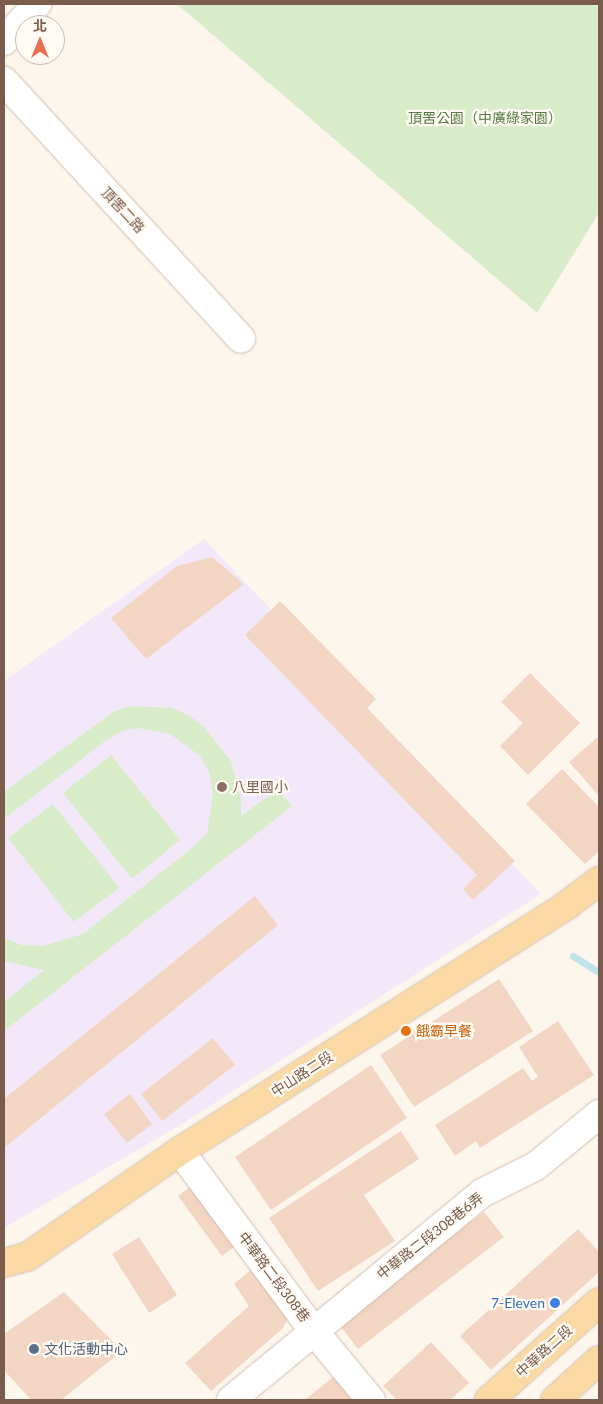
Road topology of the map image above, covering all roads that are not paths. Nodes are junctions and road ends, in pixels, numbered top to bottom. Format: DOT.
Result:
graph roads {
  1 [pos="37,4"];
  2 [pos="4,41"];
  3 [pos="4,81"];
  4 [pos="241,340"];
  5 [pos="599,881"];
  6 [pos="599,1114"];
  7 [pos="180,1151"];
  8 [pos="4,1263"];
  9 [pos="599,1302"];
  10 [pos="313,1330"];
  11 [pos="599,1360"];
  12 [pos="230,1400"];
  13 [pos="371,1400"];
  14 [pos="489,1400"];
  15 [pos="555,1400"];
  1 -- 2 [label="street"];
  3 -- 4 [label="street, 頂罟二路"];
  5 -- 7 [label="main road, 中山路二段"];
  6 -- 10 [label="street, 中華路二段308巷6弄"];
  7 -- 8 [label="main road, 中山路二段"];
  7 -- 10 [label="street, 中華路二段308巷"];
  9 -- 14 [label="main road, 中華路二段"];
  10 -- 12 [label="street, 中華路二段308巷6弄"];
  10 -- 13 [label="street, 中華路二段308巷"];
  11 -- 15 [label="main road"];
}
